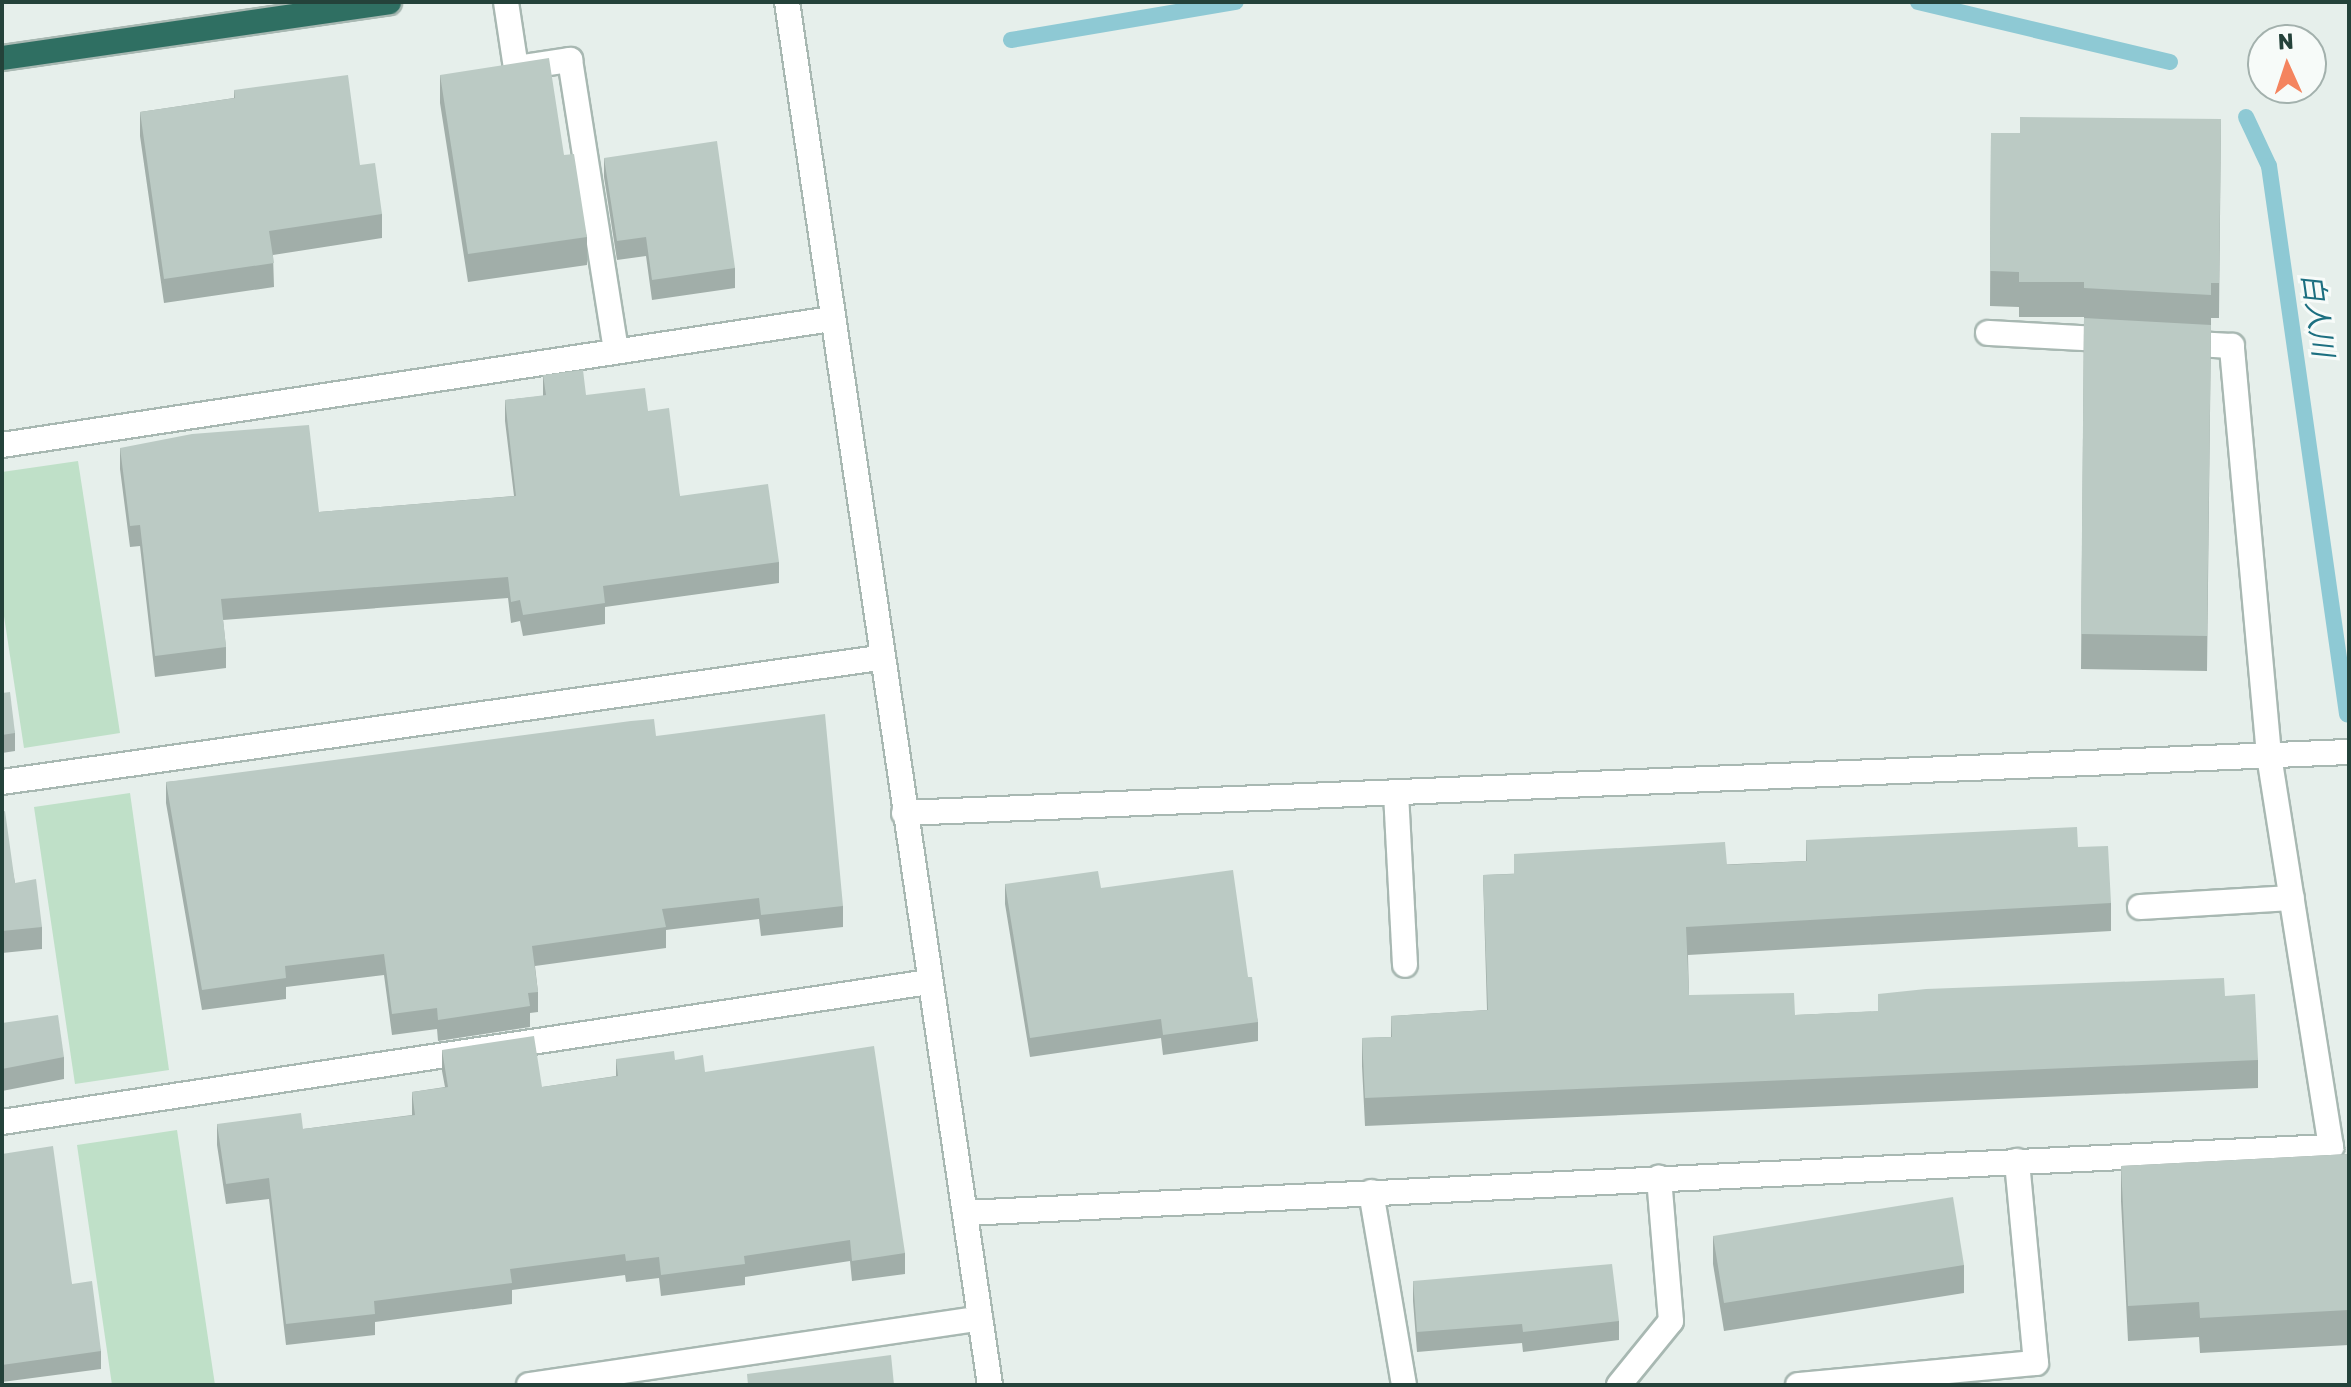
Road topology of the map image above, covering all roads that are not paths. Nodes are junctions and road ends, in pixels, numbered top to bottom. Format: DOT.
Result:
graph roads {
  1 [pos="389,2"];
  2 [pos="506,2"];
  3 [pos="787,2"];
  4 [pos="2,58"];
  5 [pos="831,319"];
  6 [pos="1988,333"];
  7 [pos="616,351"];
  8 [pos="2,445"];
  9 [pos="879,658"];
  10 [pos="2349,752"];
  11 [pos="2269,755"];
  12 [pos="2,782"];
  13 [pos="1396,793"];
  14 [pos="904,813"];
  15 [pos="2292,898"];
  16 [pos="2140,907"];
  17 [pos="1405,965"];
  18 [pos="929,982"];
  19 [pos="2,1122"];
  20 [pos="2017,1161"];
  21 [pos="1659,1177"];
  22 [pos="1371,1192"];
  23 [pos="965,1213"];
  24 [pos="980,1318"];
  25 [pos="529,1385"];
  26 [pos="990,1385"];
  27 [pos="1404,1385"];
  28 [pos="1619,1385"];
  29 [pos="1798,1385"];
  1 -- 4 [label="highway"];
  2 -- 7 [label="street"];
  3 -- 5 [label="street"];
  5 -- 7 [label="street"];
  5 -- 9 [label="street"];
  6 -- 11 [label="street"];
  7 -- 8 [label="street"];
  9 -- 12 [label="street"];
  9 -- 14 [label="street"];
  10 -- 11 [label="street"];
  11 -- 13 [label="street"];
  11 -- 15 [label="street"];
  13 -- 14 [label="street"];
  13 -- 17 [label="street"];
  14 -- 18 [label="street"];
  15 -- 16 [label="street"];
  15 -- 20 [label="street"];
  18 -- 19 [label="street"];
  18 -- 23 [label="street"];
  20 -- 21 [label="street"];
  20 -- 29 [label="street"];
  21 -- 22 [label="street"];
  21 -- 28 [label="street"];
  22 -- 23 [label="street"];
  22 -- 27 [label="street"];
  23 -- 24 [label="street"];
  24 -- 25 [label="street"];
  24 -- 26 [label="street"];
}
